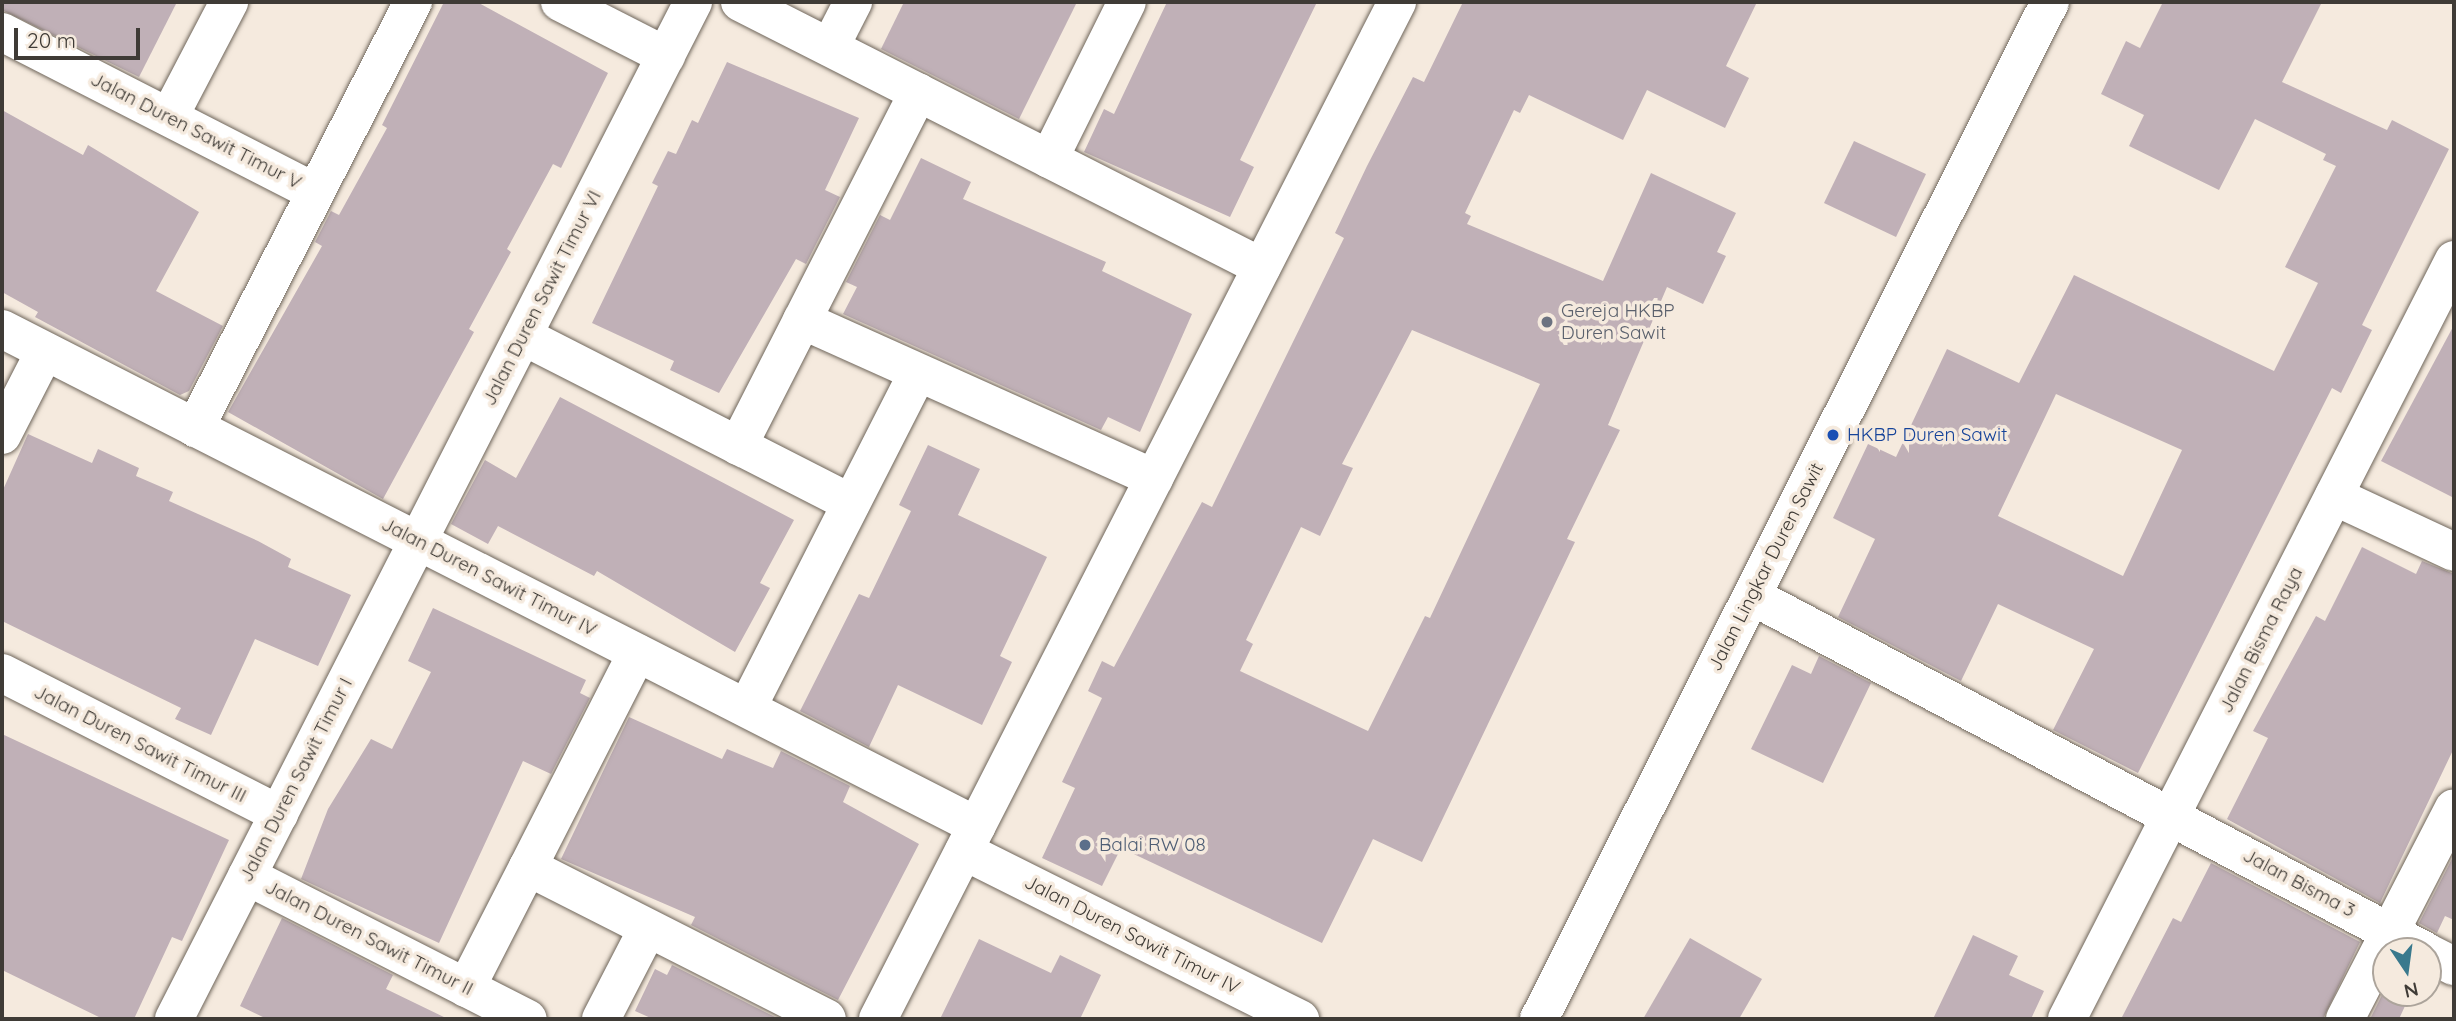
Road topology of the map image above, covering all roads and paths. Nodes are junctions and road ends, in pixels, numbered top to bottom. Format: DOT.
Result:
graph roads {
  1 [pos="229,2"];
  2 [pos="413,2"];
  3 [pos="560,2"];
  4 [pos="693,2"];
  5 [pos="740,2"];
  6 [pos="853,2"];
  7 [pos="1127,2"];
  8 [pos="1397,2"];
  9 [pos="2050,2"];
  10 [pos="2,32"];
  11 [pos="830,47"];
  12 [pos="666,56"];
  13 [pos="918,92"];
  14 [pos="169,117"];
  15 [pos="1049,159"];
  16 [pos="315,192"];
  17 [pos="1262,267"];
  18 [pos="2452,269"];
  19 [pos="802,320"];
  20 [pos="2,329"];
  21 [pos="523,336"];
  22 [pos="45,351"];
  23 [pos="918,373"];
  24 [pos="195,428"];
  25 [pos="2,435"];
  26 [pos="738,446"];
  27 [pos="1154,478"];
  28 [pos="2334,496"];
  29 [pos="851,503"];
  30 [pos="418,541"];
  31 [pos="2454,552"];
  32 [pos="1752,596"];
  33 [pos="637,653"];
  34 [pos="2,673"];
  35 [pos="747,708"];
  36 [pos="2454,808"];
  37 [pos="279,814"];
  38 [pos="2172,815"];
  39 [pos="970,838"];
  40 [pos="528,867"];
  41 [pos="247,876"];
  42 [pos="648,928"];
  43 [pos="2389,933"];
  44 [pos="2397,937"];
  45 [pos="466,988"];
  46 [pos="174,1019"];
  47 [pos="528,1019"];
  48 [pos="601,1019"];
  49 [pos="827,1019"];
  50 [pos="878,1019"];
  51 [pos="1300,1019"];
  52 [pos="1539,1019"];
  53 [pos="2067,1019"];
  54 [pos="2345,1019"];
  1 -- 14 [label="street"];
  2 -- 16 [label="street"];
  3 -- 12 [label="street"];
  4 -- 12 [label="street, Jalan Duren Sawit Timur VI"];
  5 -- 11 [label="street"];
  6 -- 11 [label="street"];
  7 -- 15 [label="street"];
  8 -- 17 [label="street"];
  9 -- 32 [label="street, Jalan Lingkar Duren Sawit"];
  10 -- 14 [label="street, Jalan Duren Sawit Timur V"];
  11 -- 13 [label="street"];
  12 -- 21 [label="street, Jalan Duren Sawit Timur VI"];
  13 -- 15 [label="street"];
  13 -- 19 [label="street"];
  14 -- 16 [label="street, Jalan Duren Sawit Timur V"];
  15 -- 17 [label="street"];
  16 -- 24 [label="street"];
  17 -- 27 [label="street"];
  18 -- 28 [label="street, Jalan Bisma Raya"];
  19 -- 23 [label="street"];
  19 -- 26 [label="street"];
  20 -- 22 [label="street, Jalan Duren Sawit Timur IV"];
  21 -- 26 [label="street"];
  21 -- 30 [label="street, Jalan Duren Sawit Timur VI"];
  22 -- 24 [label="street, Jalan Duren Sawit Timur IV"];
  22 -- 25 [label="street"];
  23 -- 27 [label="street"];
  23 -- 29 [label="street"];
  24 -- 30 [label="street, Jalan Duren Sawit Timur IV"];
  26 -- 29 [label="street"];
  27 -- 39 [label="street"];
  28 -- 31 [label="street"];
  28 -- 38 [label="street, Jalan Bisma Raya"];
  29 -- 35 [label="street"];
  30 -- 33 [label="street, Jalan Duren Sawit Timur IV"];
  30 -- 37 [label="street, Jalan Duren Sawit Timur I"];
  32 -- 38 [label="street, Jalan Bisma 3"];
  32 -- 52 [label="street, Jalan Lingkar Duren Sawit"];
  33 -- 35 [label="street, Jalan Duren Sawit Timur IV"];
  33 -- 40 [label="street"];
  34 -- 37 [label="street, Jalan Duren Sawit Timur III"];
  35 -- 39 [label="street, Jalan Duren Sawit Timur IV"];
  36 -- 43 [label="street"];
  37 -- 41 [label="street, Jalan Duren Sawit Timur I"];
  38 -- 43 [label="street, Jalan Bisma 3"];
  38 -- 53 [label="street, Jalan Bisma Raya"];
  39 -- 50 [label="street"];
  39 -- 51 [label="street, Jalan Duren Sawit Timur IV"];
  40 -- 42 [label="street"];
  40 -- 45 [label="street"];
  41 -- 45 [label="street, Jalan Duren Sawit Timur II"];
  41 -- 46 [label="street, Jalan Duren Sawit Timur I"];
  42 -- 48 [label="street"];
  42 -- 49 [label="street"];
  43 -- 44 [label="street, Jalan Bisma 3"];
  43 -- 54 [label="street"];
  45 -- 47 [label="street, Jalan Duren Sawit Timur II"];
}
